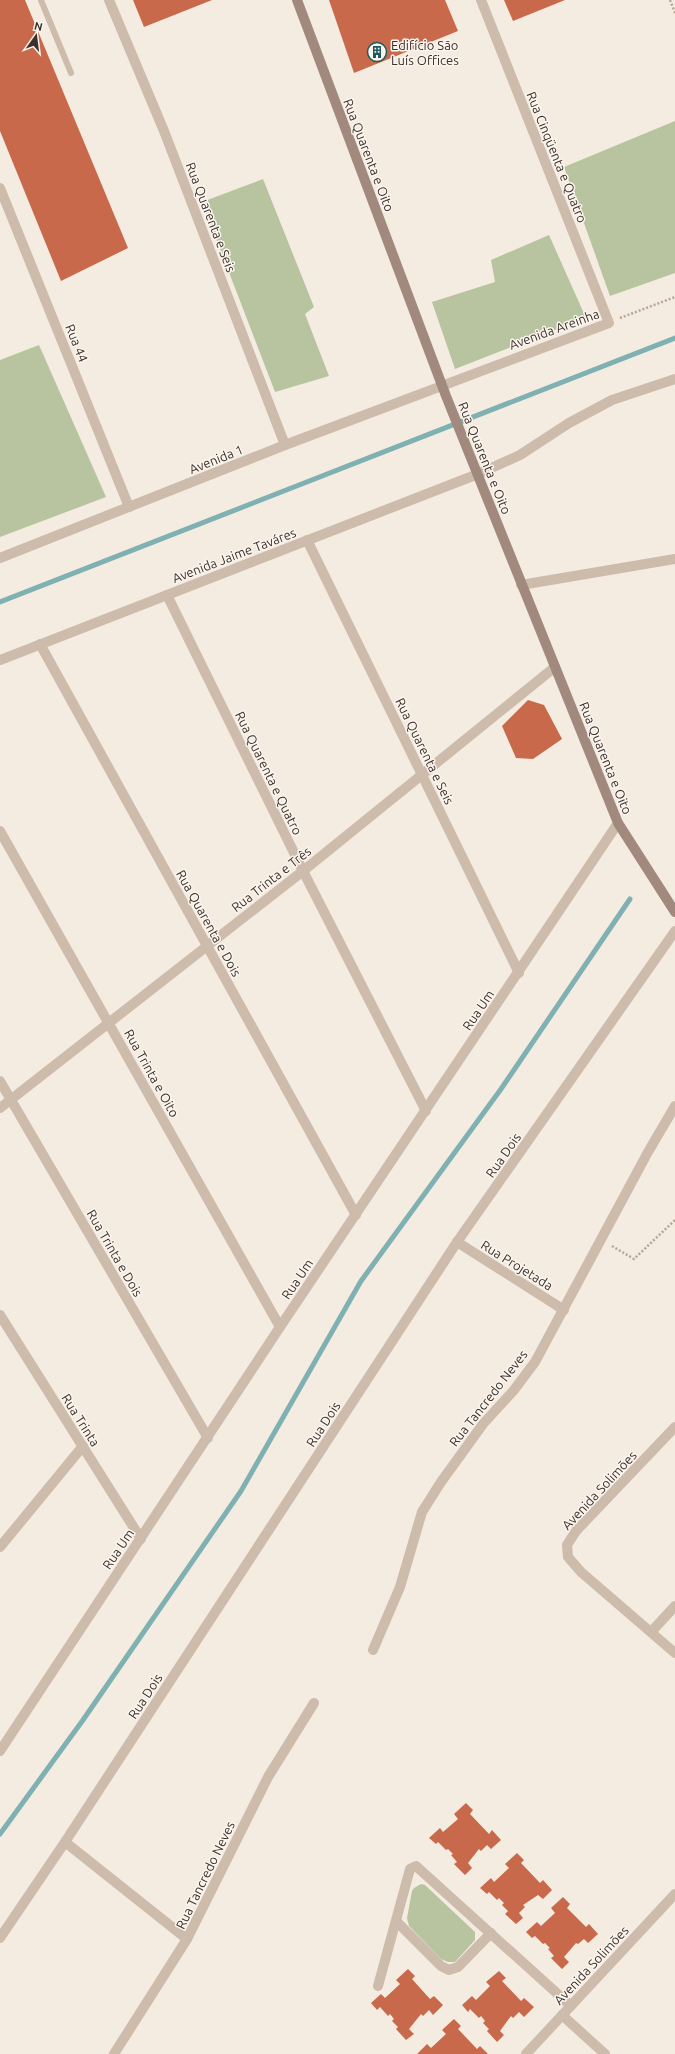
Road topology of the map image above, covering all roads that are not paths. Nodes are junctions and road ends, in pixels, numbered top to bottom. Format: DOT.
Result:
graph roads {
  1 [pos="41,0"];
  2 [pos="109,0"];
  3 [pos="297,0"];
  4 [pos="481,0"];
  5 [pos="71,73"];
  6 [pos="0,188"];
  7 [pos="609,323"];
  8 [pos="675,379"];
  9 [pos="442,385"];
  10 [pos="285,445"];
  11 [pos="478,474"];
  12 [pos="129,507"];
  13 [pos="307,540"];
  14 [pos="0,558"];
  15 [pos="675,559"];
  16 [pos="521,585"];
  17 [pos="167,595"];
  18 [pos="40,644"];
  19 [pos="0,660"];
  20 [pos="554,667"];
  21 [pos="422,775"];
  22 [pos="618,823"];
  23 [pos="0,831"];
  24 [pos="303,871"];
  25 [pos="673,905"];
  26 [pos="675,931"];
  27 [pos="207,946"];
  28 [pos="519,973"];
  29 [pos="108,1023"];
  30 [pos="0,1081"];
  31 [pos="11,1100"];
  32 [pos="675,1106"];
  33 [pos="0,1108"];
  34 [pos="426,1111"];
  35 [pos="356,1215"];
  36 [pos="457,1242"];
  37 [pos="564,1310"];
  38 [pos="0,1317"];
  39 [pos="280,1327"];
  40 [pos="675,1427"];
  41 [pos="208,1438"];
  42 [pos="83,1446"];
  43 [pos="141,1539"];
  44 [pos="0,1547"];
  45 [pos="675,1606"];
  46 [pos="652,1631"];
  47 [pos="373,1650"];
  48 [pos="675,1653"];
  49 [pos="314,1704"];
  50 [pos="0,1751"];
  51 [pos="65,1842"];
  52 [pos="675,1894"];
  53 [pos="397,1922"];
  54 [pos="491,1933"];
  55 [pos="0,1938"];
  56 [pos="187,1939"];
  57 [pos="378,1986"];
  58 [pos="571,2006"];
  59 [pos="562,2015"];
  60 [pos="114,2054"];
  61 [pos="526,2054"];
  62 [pos="605,2054"];
  1 -- 5 [label="lane"];
  2 -- 10 [label="street, Rua Quarenta e Seis"];
  3 -- 9 [label="main road, Rua Quarenta e Oito"];
  4 -- 7 [label="street, Rua Cinqüenta e Quatro"];
  6 -- 12 [label="street, Rua 44"];
  7 -- 9 [label="street, Avenida Areinha"];
  8 -- 11 [label="street, Avenida Jaime Taváres"];
  9 -- 10 [label="street, Avenida 1"];
  9 -- 11 [label="main road, Rua Quarenta e Oito"];
  10 -- 12 [label="street, Avenida 1"];
  11 -- 13 [label="street, Avenida Jaime Taváres"];
  11 -- 16 [label="main road, Rua Quarenta e Oito"];
  12 -- 14 [label="street, Avenida 1"];
  13 -- 17 [label="street, Avenida Jaime Taváres"];
  13 -- 21 [label="street, Rua Quarenta e Seis"];
  15 -- 16 [label="street"];
  16 -- 20 [label="main road, Rua Quarenta e Oito"];
  17 -- 18 [label="street, Avenida Jaime Taváres"];
  17 -- 24 [label="street, Rua Quarenta e Quatro"];
  18 -- 19 [label="street, Avenida Jaime Taváres"];
  18 -- 27 [label="street, Rua Quarenta e Dois"];
  20 -- 21 [label="street, Rua Trinta e Três"];
  20 -- 22 [label="main road, Rua Quarenta e Oito"];
  21 -- 24 [label="street, Rua Trinta e Três"];
  21 -- 28 [label="street, Rua Quarenta e Seis"];
  22 -- 25 [label="main road, Rua Quarenta e Oito"];
  22 -- 28 [label="street, Rua Um"];
  23 -- 29 [label="street, Rua Trinta e Oito"];
  24 -- 27 [label="street, Rua Trinta e Três"];
  24 -- 34 [label="street, Rua Quarenta e Quatro"];
  26 -- 36 [label="street, Rua Dois"];
  27 -- 29 [label="street, Rua Trinta e Três"];
  27 -- 35 [label="street, Rua Quarenta e Dois"];
  28 -- 34 [label="street, Rua Um"];
  29 -- 31 [label="street, Rua Trinta e Três"];
  29 -- 39 [label="street, Rua Trinta e Oito"];
  30 -- 31 [label="street, Rua Trinta e Dois"];
  31 -- 33 [label="street, Rua Trinta e Três"];
  31 -- 41 [label="street, Rua Trinta e Dois"];
  32 -- 37 [label="street, Rua Tancredo Neves"];
  34 -- 35 [label="street, Rua Um"];
  35 -- 39 [label="street, Rua Um"];
  36 -- 37 [label="street, Rua Projetada"];
  36 -- 51 [label="street, Rua Dois"];
  37 -- 47 [label="street, Rua Tancredo Neves"];
  38 -- 42 [label="street, Rua Trinta"];
  39 -- 41 [label="street, Rua Um"];
  40 -- 46 [label="street, Avenida Solimões"];
  41 -- 43 [label="street, Rua Um"];
  42 -- 43 [label="street, Rua Trinta"];
  42 -- 44 [label="street"];
  43 -- 50 [label="street, Rua Um"];
  45 -- 46 [label="street"];
  46 -- 48 [label="street, Avenida Solimões"];
  49 -- 56 [label="street, Rua Tancredo Neves"];
  51 -- 55 [label="street, Rua Dois"];
  51 -- 56 [label="street"];
  52 -- 58 [label="street, Avenida Solimões"];
  53 -- 54 [label="street"];
  53 -- 54 [label="street"];
  53 -- 57 [label="street"];
  54 -- 58 [label="street"];
  56 -- 60 [label="street, Rua Tancredo Neves"];
  58 -- 59 [label="street, Avenida Solimões"];
  59 -- 61 [label="street, Avenida Solimões"];
  59 -- 62 [label="street"];
}
